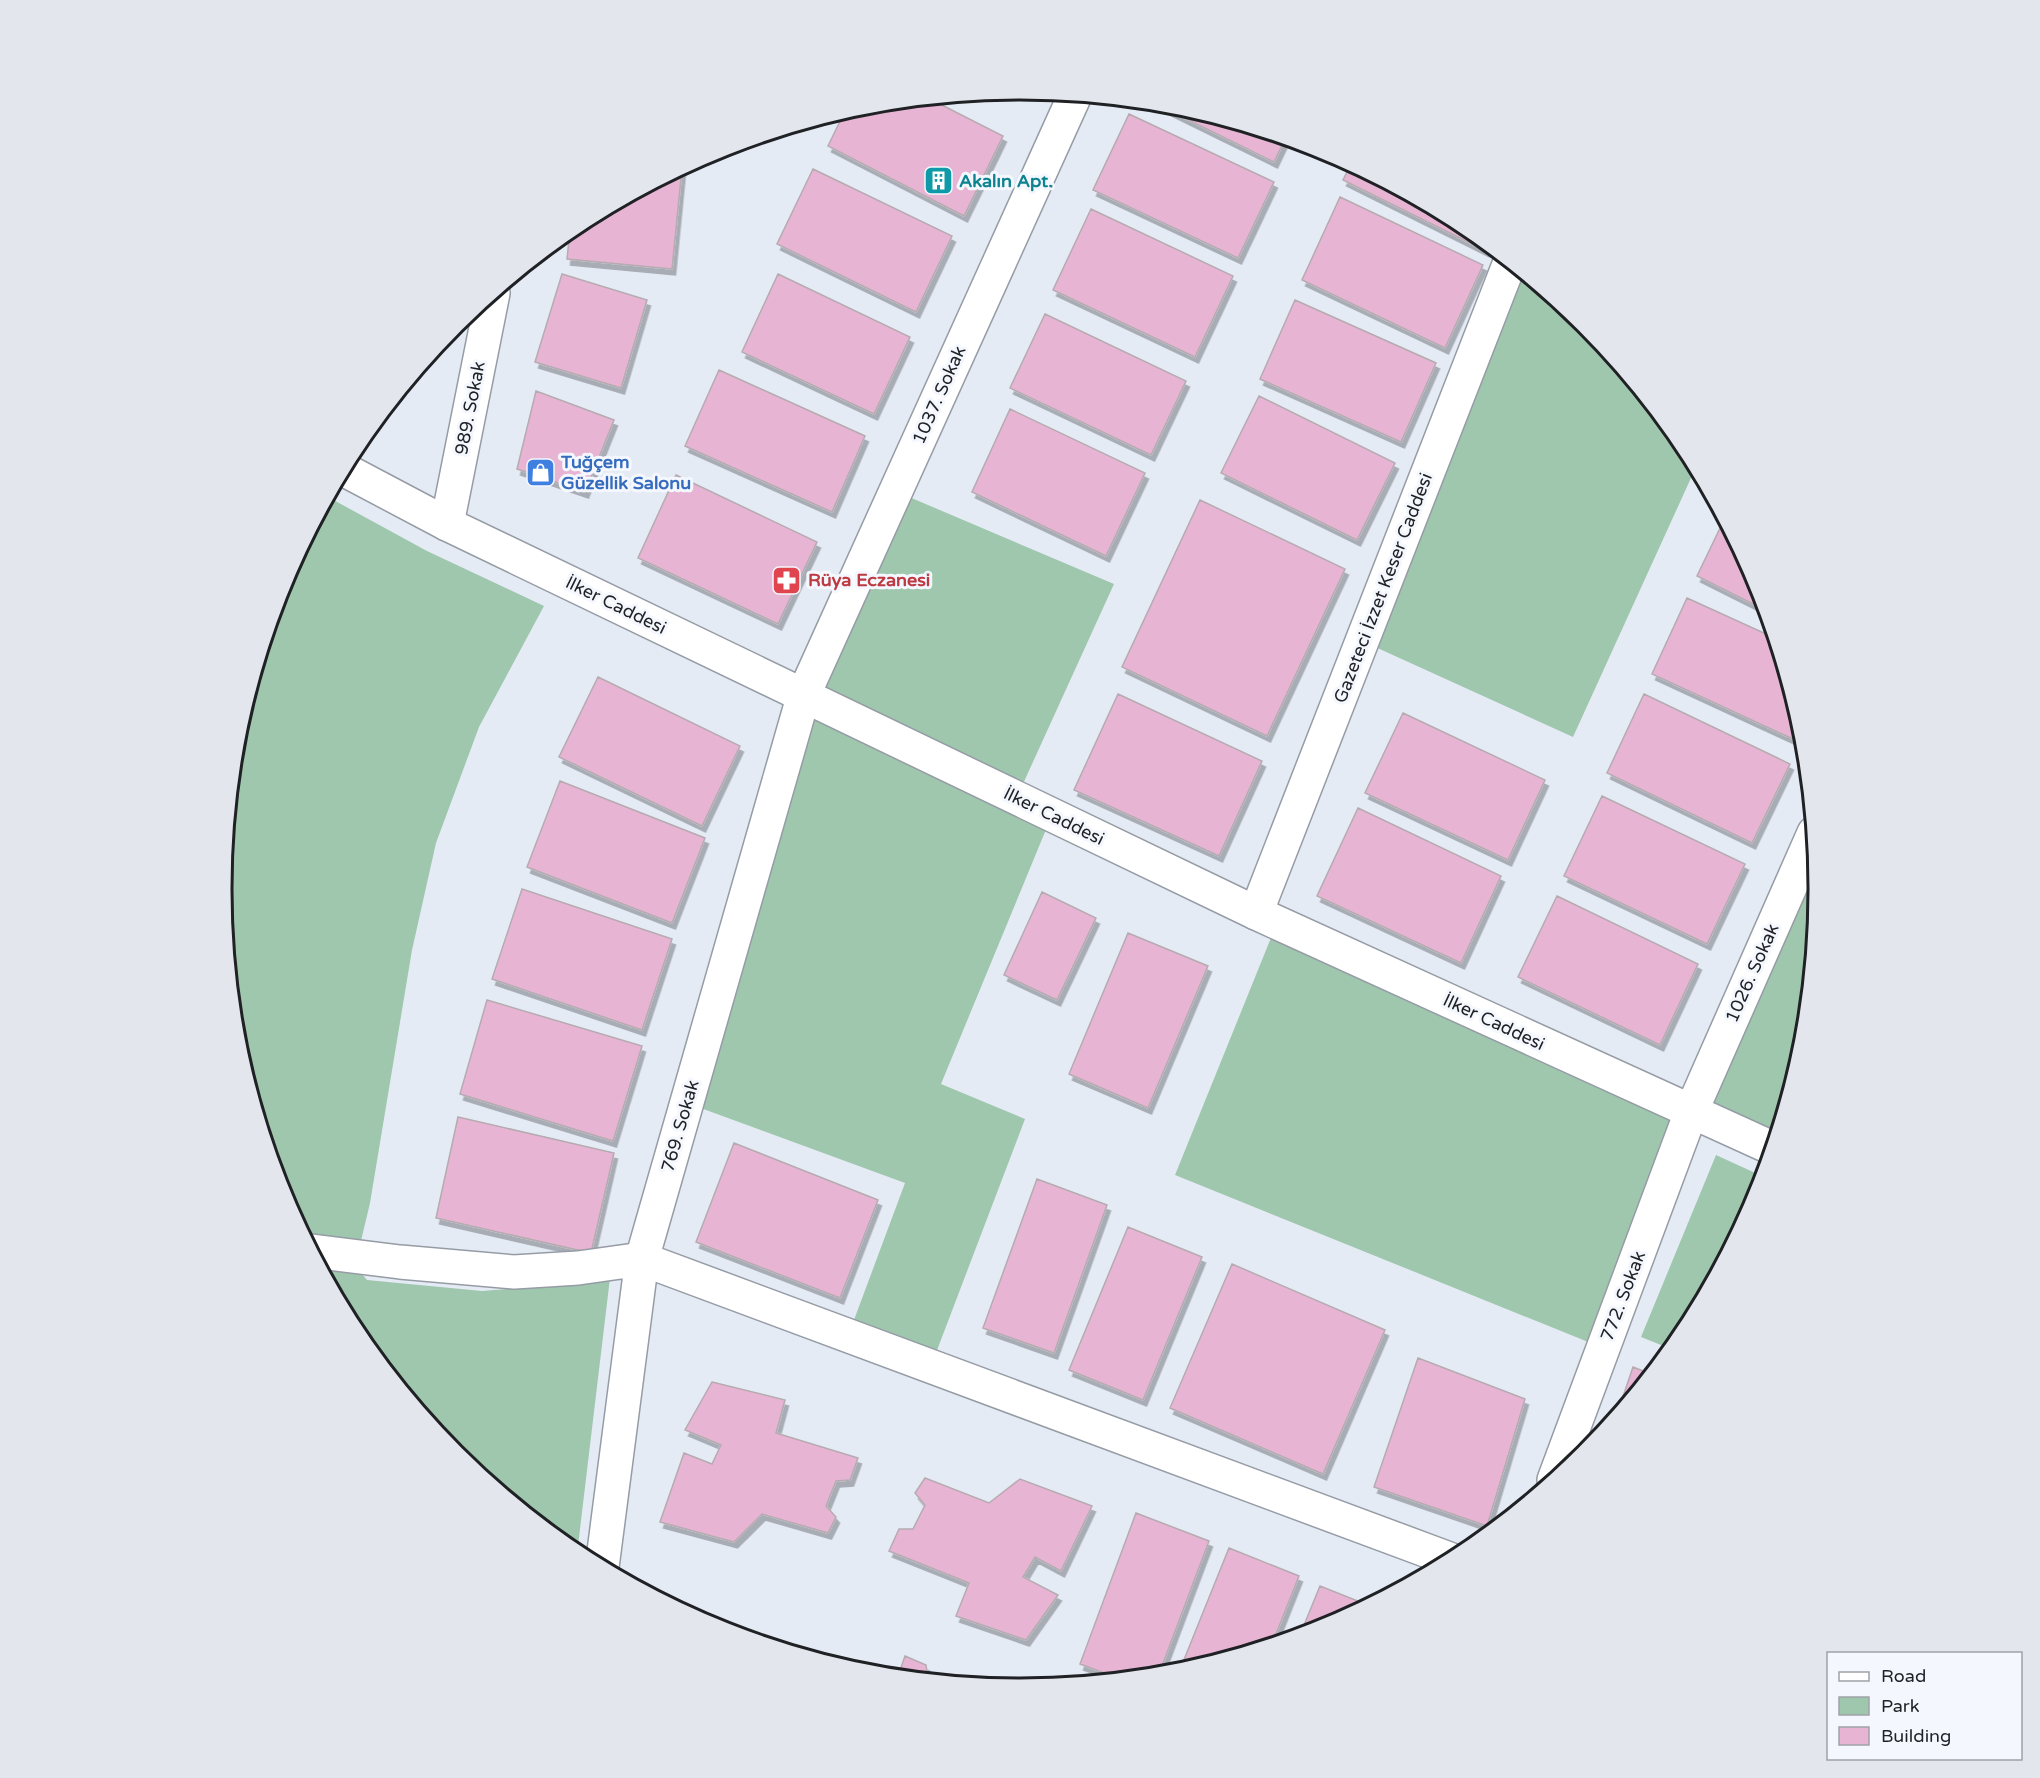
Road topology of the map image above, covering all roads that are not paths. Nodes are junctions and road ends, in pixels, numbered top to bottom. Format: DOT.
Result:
graph roads {
  1 [pos="1072,102"];
  2 [pos="1507,269"];
  3 [pos="490,305"];
  4 [pos="351,473"];
  5 [pos="447,524"];
  6 [pos="804,694"];
  7 [pos="1807,848"];
  8 [pos="1256,913"];
  9 [pos="1691,1112"];
  10 [pos="1766,1145"];
  11 [pos="320,1252"];
  12 [pos="642,1259"];
  13 [pos="1560,1463"];
  14 [pos="1441,1556"];
  15 [pos="603,1558"];
  1 -- 6 [label="street, 1037. Sokak"];
  2 -- 8 [label="street, Gazeteci İzzet Keser Caddesi"];
  3 -- 5 [label="street, 989. Sokak"];
  4 -- 5 [label="street, İlker Caddesi"];
  5 -- 6 [label="street, İlker Caddesi"];
  6 -- 8 [label="street, İlker Caddesi"];
  6 -- 12 [label="street, 769. Sokak"];
  7 -- 9 [label="street, 1026. Sokak"];
  8 -- 9 [label="street, İlker Caddesi"];
  9 -- 10 [label="street, İlker Caddesi"];
  9 -- 13 [label="street, 772. Sokak"];
  11 -- 12 [label="street"];
  12 -- 14 [label="street"];
  12 -- 15 [label="street, 769. Sokak"];
}
